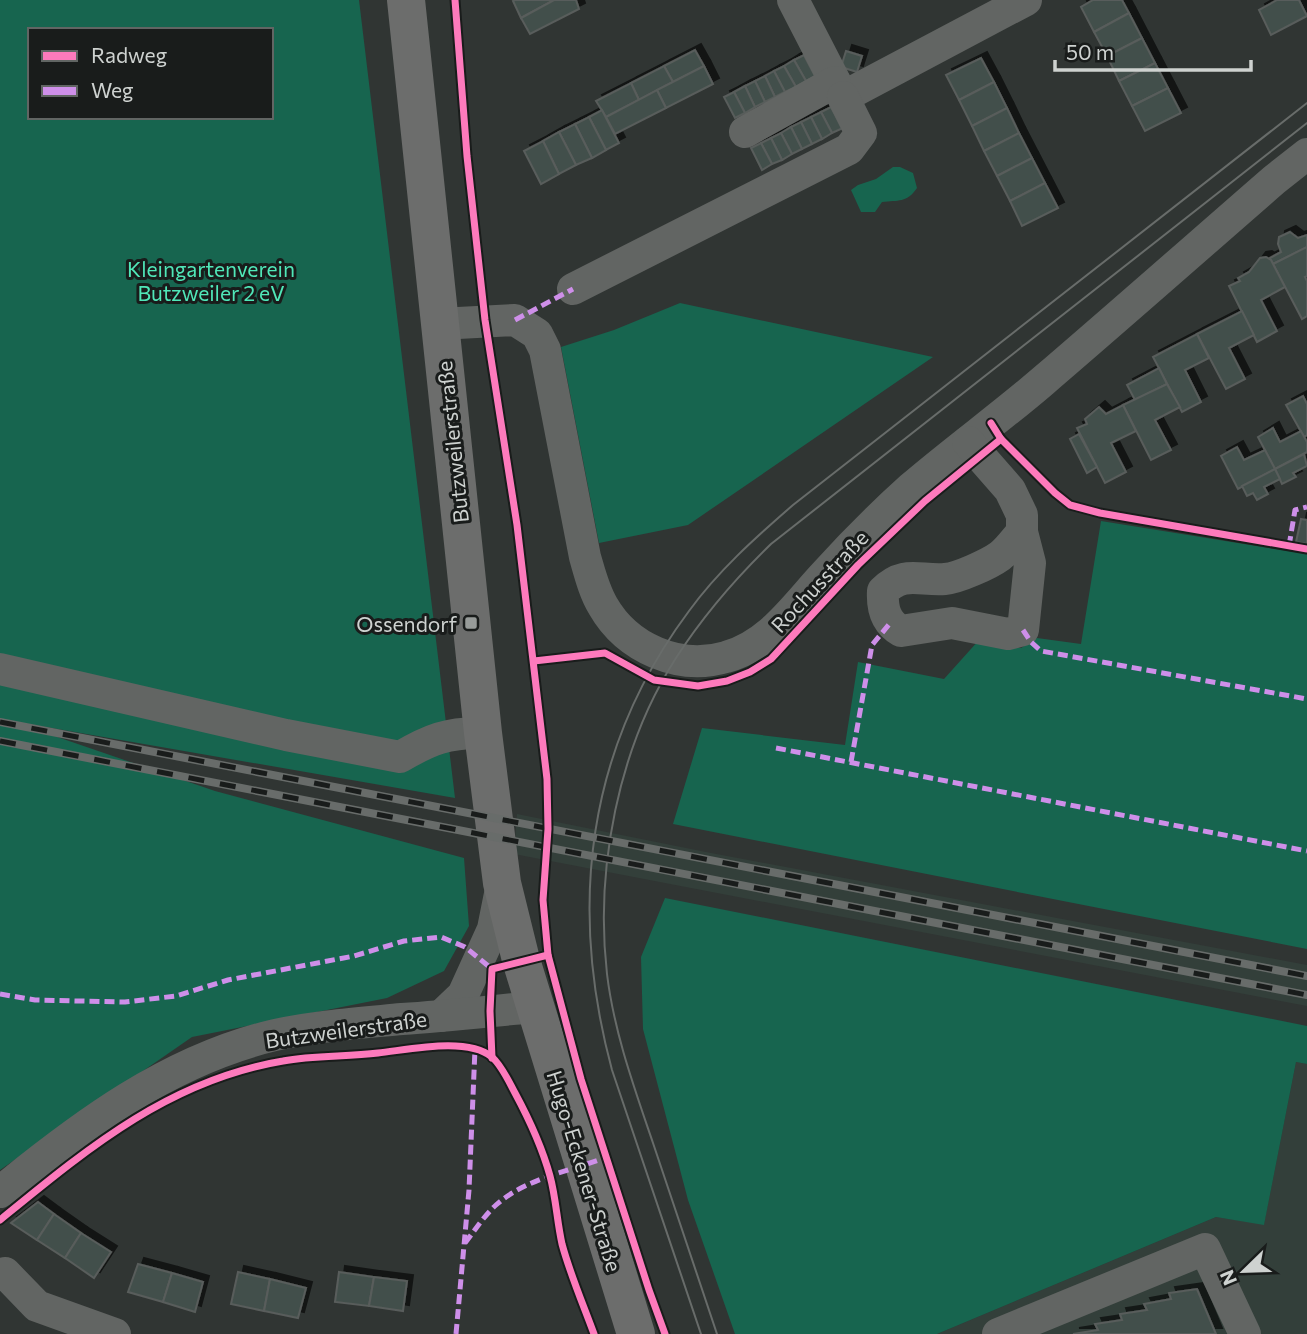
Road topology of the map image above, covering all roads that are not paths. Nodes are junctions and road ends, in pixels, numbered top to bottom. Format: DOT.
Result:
graph roads {
  1 [pos="406,0"];
  2 [pos="793,0"];
  3 [pos="1026,0"];
  4 [pos="839,90"];
  5 [pos="745,132"];
  6 [pos="1307,154"];
  7 [pos="573,289"];
  8 [pos="439,324"];
  9 [pos="968,442"];
  10 [pos="1023,532"];
  11 [pos="0,669"];
  12 [pos="483,733"];
  13 [pos="502,883"];
  14 [pos="535,1007"];
  15 [pos="441,1016"];
  16 [pos="0,1192"];
  17 [pos="5,1273"];
  18 [pos="115,1334"];
  19 [pos="636,1334"];
  20 [pos="998,1334"];
  21 [pos="1245,1334"];
  1 -- 8 [label="main road, Butzweilerstraße"];
  2 -- 4 [label="street"];
  3 -- 4 [label="street"];
  4 -- 5 [label="street"];
  4 -- 7 [label="street"];
  6 -- 9 [label="street, Rochusstraße"];
  8 -- 9 [label="street, Rochusstraße"];
  8 -- 12 [label="main road, Butzweilerstraße"];
  9 -- 10 [label="street"];
  10 -- 10 [label="street"];
  11 -- 12 [label="street"];
  12 -- 13 [label="main road, Butzweilerstraße"];
  13 -- 14 [label="main road, Butzweilerstraße"];
  13 -- 15 [label="street, Butzweilerstraße"];
  14 -- 15 [label="street, Butzweilerstraße"];
  14 -- 19 [label="main road, Hugo-Eckener-Straße"];
  15 -- 16 [label="street, Butzweilerstraße"];
  17 -- 18 [label="street"];
  20 -- 21 [label="street"];
}
